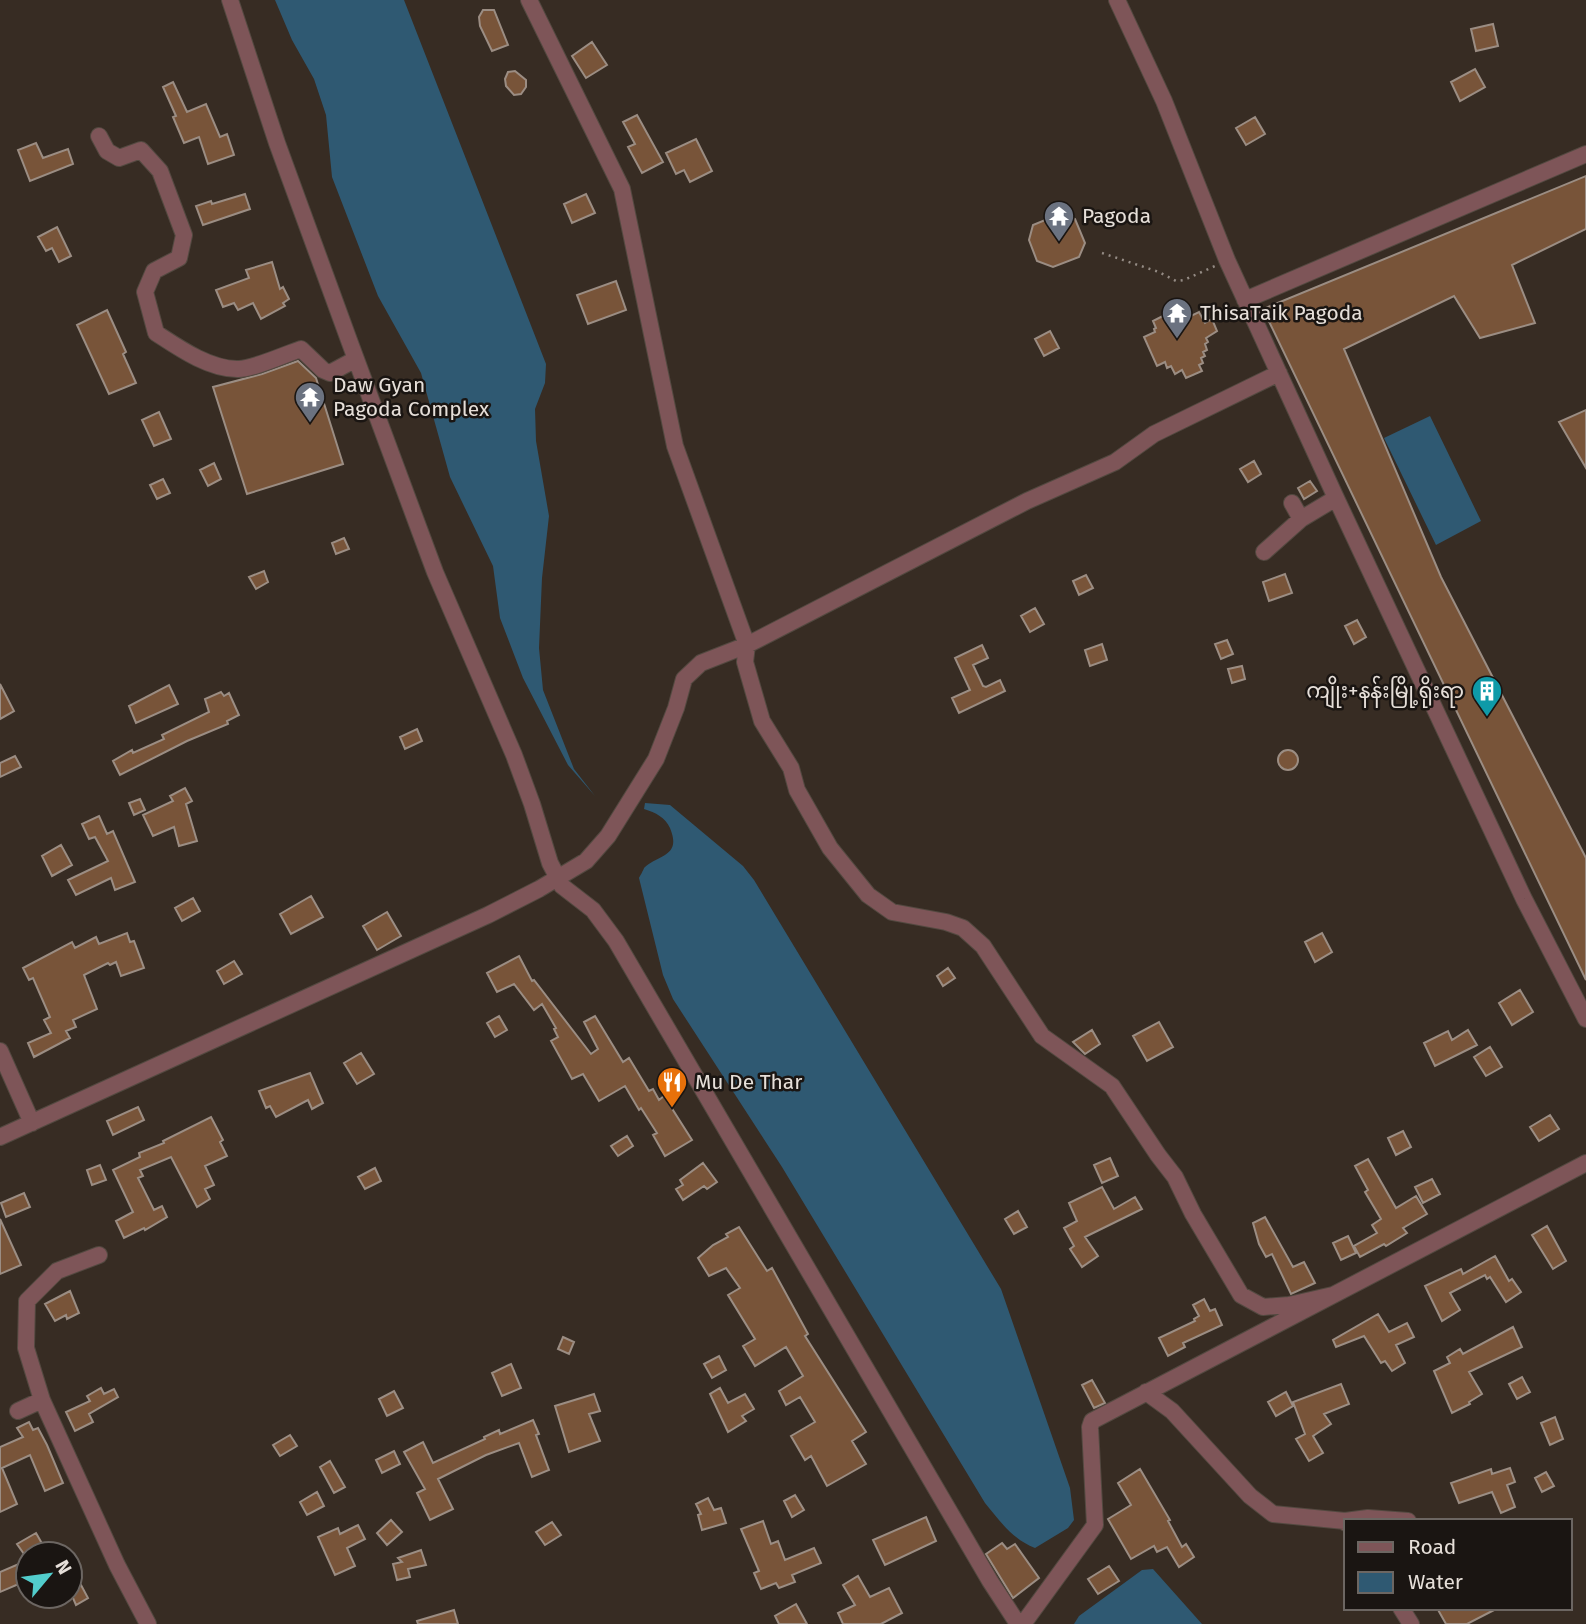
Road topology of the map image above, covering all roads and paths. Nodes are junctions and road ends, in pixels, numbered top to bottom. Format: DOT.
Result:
graph roads {
  1 [pos="230,0"];
  2 [pos="529,0"];
  3 [pos="1116,0"];
  4 [pos="99,136"];
  5 [pos="1586,154"];
  6 [pos="1102,253"];
  7 [pos="1227,260"];
  8 [pos="1245,300"];
  9 [pos="356,359"];
  10 [pos="1279,373"];
  11 [pos="1336,498"];
  12 [pos="1292,503"];
  13 [pos="1301,519"];
  14 [pos="1264,552"];
  15 [pos="747,645"];
  16 [pos="557,878"];
  17 [pos="1586,1018"];
  18 [pos="0,1051"];
  19 [pos="32,1123"];
  20 [pos="0,1137"];
  21 [pos="1586,1163"];
  22 [pos="99,1255"];
  23 [pos="1334,1295"];
  24 [pos="1146,1392"];
  25 [pos="42,1400"];
  26 [pos="19,1411"];
  27 [pos="1362,1519"];
  28 [pos="1381,1519"];
  29 [pos="1344,1522"];
  30 [pos="148,1624"];
  31 [pos="1020,1624"];
  1 -- 9 [label="street"];
  2 -- 15 [label="street"];
  3 -- 7 [label="street"];
  4 -- 9 [label="street"];
  5 -- 8 [label="street"];
  6 -- 7 [label="path"];
  7 -- 8 [label="street"];
  8 -- 10 [label="street"];
  9 -- 16 [label="street"];
  10 -- 11 [label="street"];
  10 -- 15 [label="street"];
  11 -- 13 [label="street"];
  11 -- 17 [label="street"];
  12 -- 13 [label="street"];
  13 -- 14 [label="street"];
  15 -- 16 [label="street"];
  15 -- 23 [label="street"];
  16 -- 19 [label="street"];
  16 -- 31 [label="street"];
  18 -- 19 [label="street"];
  19 -- 20 [label="street"];
  21 -- 23 [label="street"];
  22 -- 25 [label="street"];
  23 -- 24 [label="street"];
  24 -- 29 [label="street"];
  24 -- 31 [label="street"];
  25 -- 26 [label="street"];
  25 -- 30 [label="street"];
  27 -- 28 [label="street"];
}
